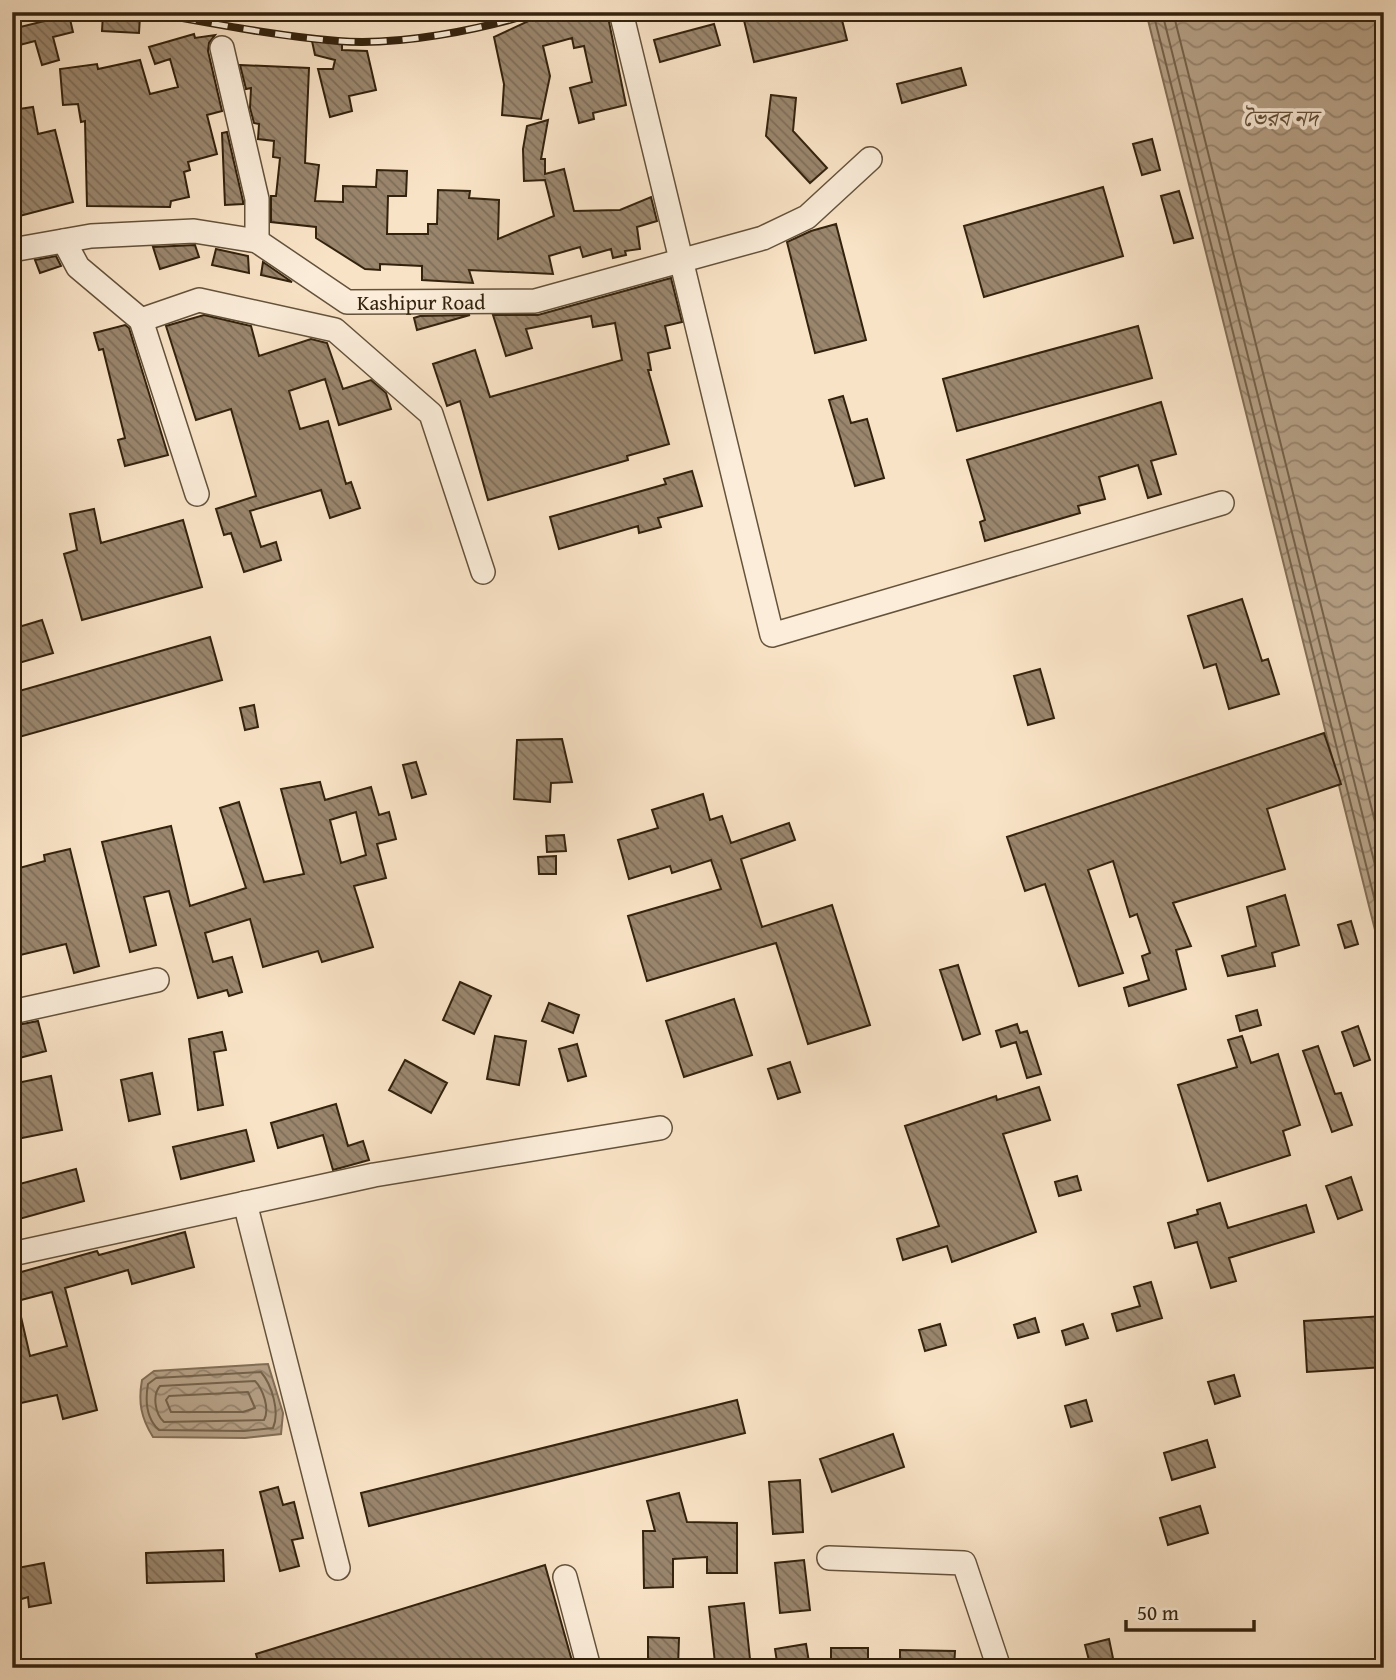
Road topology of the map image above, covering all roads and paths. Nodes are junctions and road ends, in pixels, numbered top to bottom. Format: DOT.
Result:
graph roads {
  1 [pos="621,12"];
  2 [pos="222,48"];
  3 [pos="870,159"];
  4 [pos="64,241"];
  5 [pos="257,241"];
  6 [pos="12,250"];
  7 [pos="680,262"];
  8 [pos="141,320"];
  9 [pos="197,494"];
  10 [pos="1222,503"];
  11 [pos="483,572"];
  12 [pos="157,980"];
  13 [pos="12,1012"];
  14 [pos="660,1128"];
  15 [pos="245,1203"];
  16 [pos="12,1254"];
  17 [pos="829,1558"];
  18 [pos="338,1568"];
  19 [pos="565,1577"];
  20 [pos="589,1668"];
  21 [pos="999,1668"];
  1 -- 7 [label="street"];
  2 -- 5 [label="street"];
  3 -- 7 [label="street, Kashipur Road"];
  4 -- 5 [label="street, Kashipur Road"];
  4 -- 6 [label="street, Kashipur Road"];
  4 -- 8 [label="street"];
  5 -- 7 [label="street, Kashipur Road"];
  7 -- 10 [label="street"];
  8 -- 9 [label="street"];
  8 -- 11 [label="street"];
  12 -- 13 [label="street"];
  14 -- 15 [label="street"];
  15 -- 16 [label="street"];
  15 -- 18 [label="street"];
  17 -- 21 [label="street"];
  19 -- 20 [label="street"];
}
